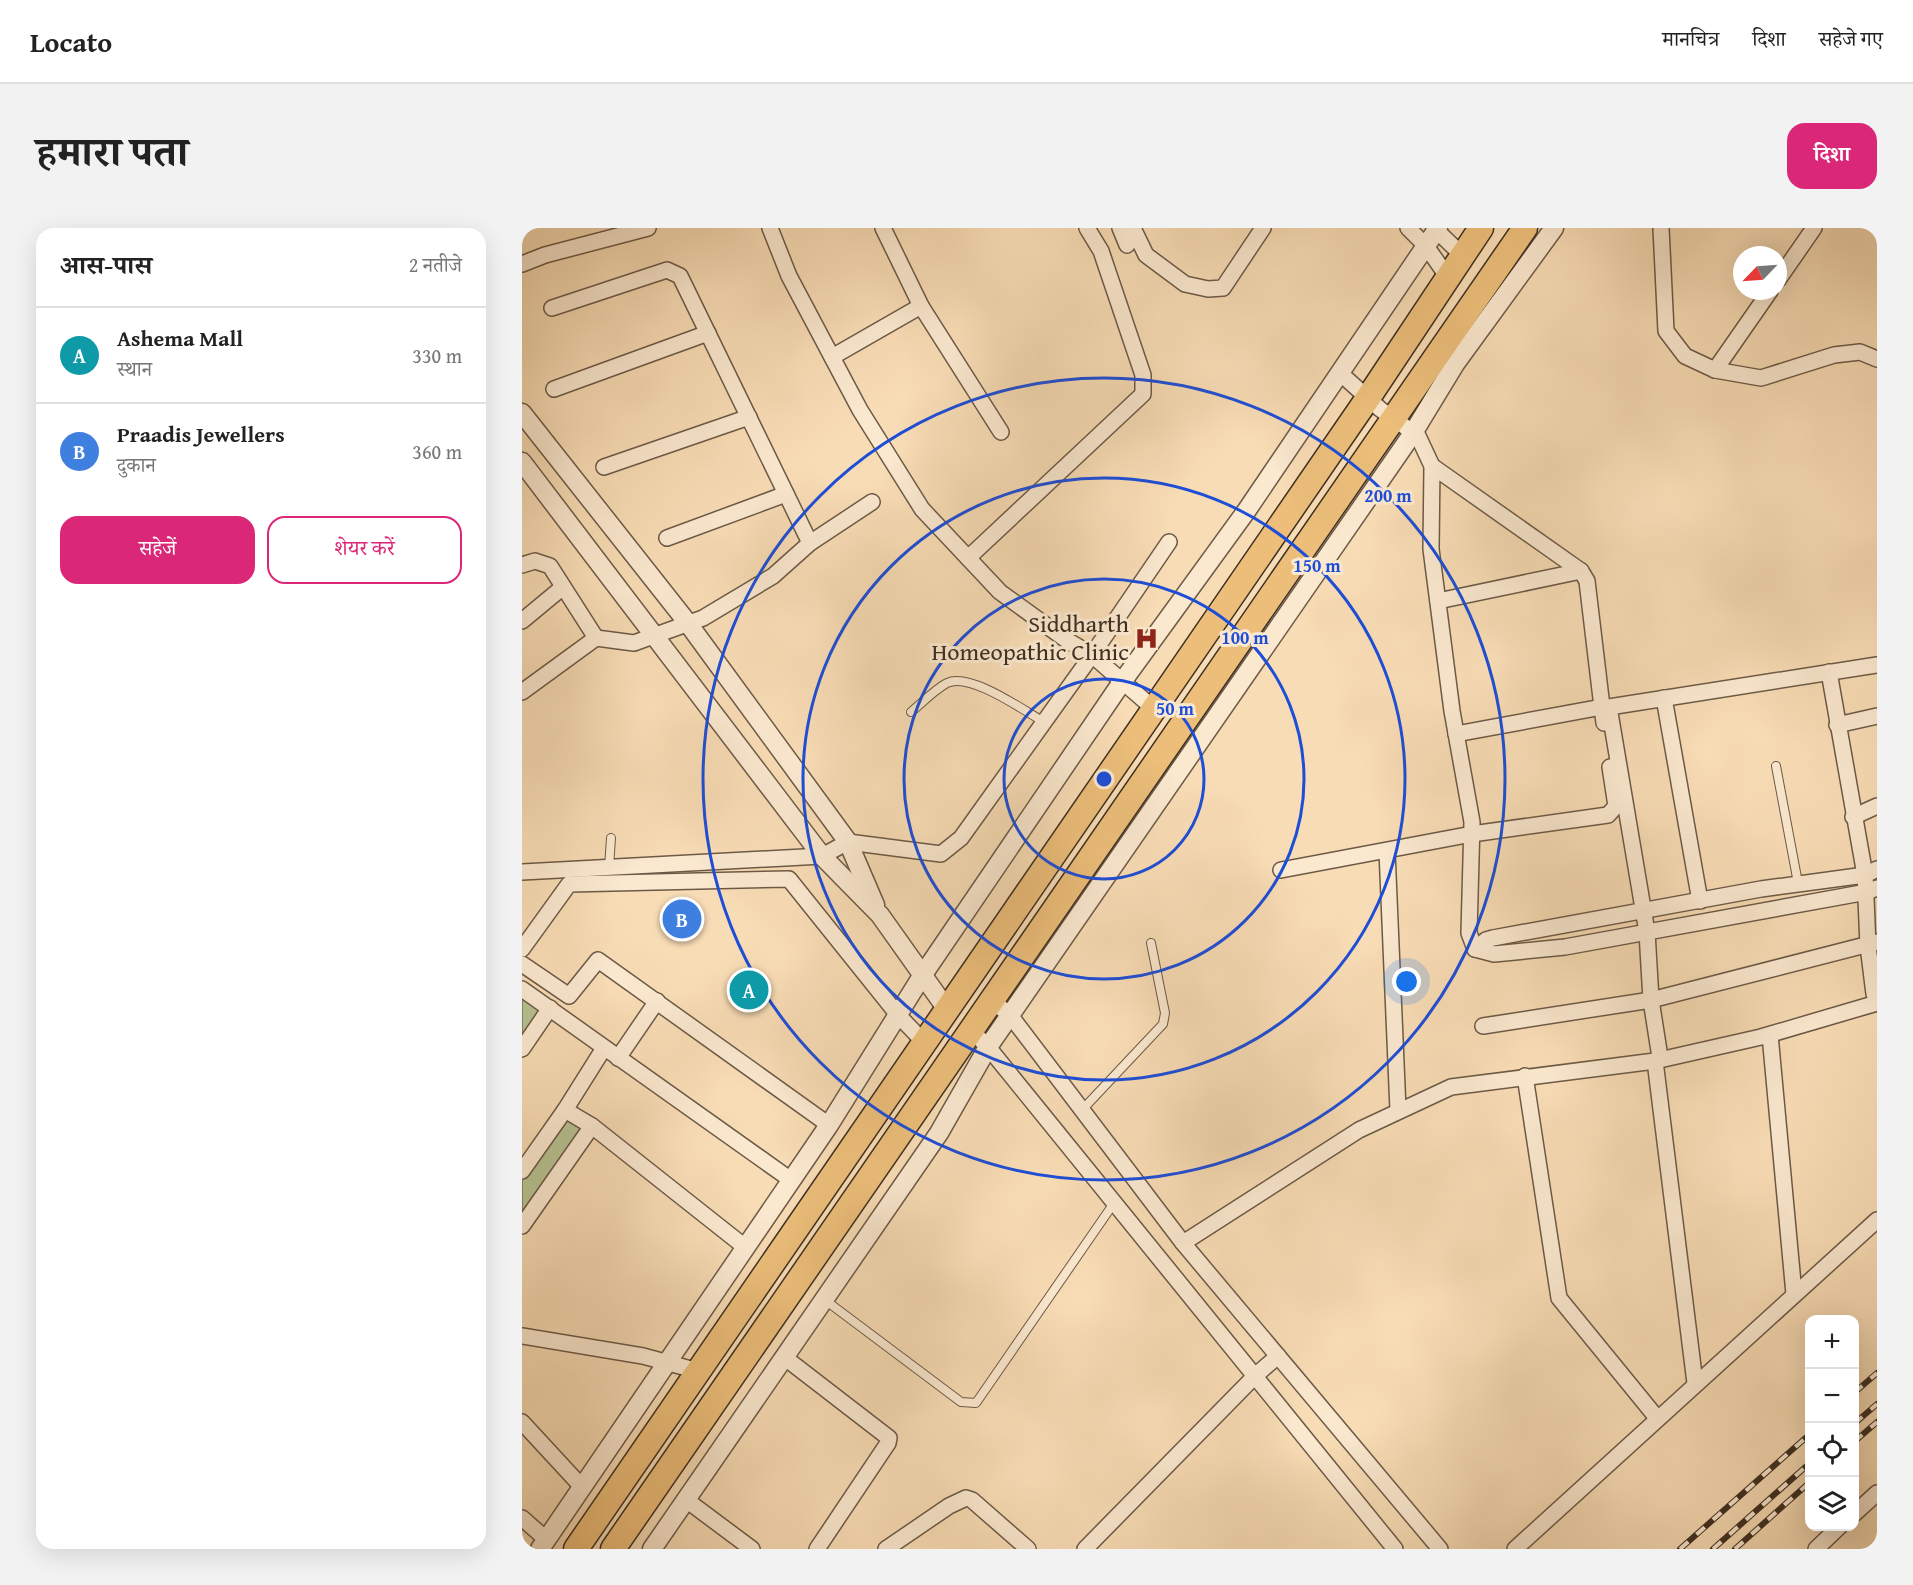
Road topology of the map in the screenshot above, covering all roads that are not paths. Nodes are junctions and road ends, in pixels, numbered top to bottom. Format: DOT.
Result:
graph roads {
  1 [pos="648,228"];
  2 [pos="770,228"];
  3 [pos="883,228"];
  4 [pos="1087,228"];
  5 [pos="1120,228"];
  6 [pos="1133,228"];
  7 [pos="1263,228"];
  8 [pos="1408,228"];
  9 [pos="1480,228"];
  10 [pos="1525,228"];
  11 [pos="1554,228"];
  12 [pos="1661,228"];
  13 [pos="1814,228"];
  14 [pos="1436,229"];
  15 [pos="1127,245"];
  16 [pos="1426,246"];
  17 [pos="1462,255"];
  18 [pos="522,264"];
  19 [pos="1787,266"];
  20 [pos="1447,276"];
  21 [pos="1764,300"];
  22 [pos="921,306"];
  23 [pos="552,308"];
  24 [pos="708,333"];
  25 [pos="832,357"];
  26 [pos="1877,359"];
  27 [pos="1715,370"];
  28 [pos="1340,373"];
  29 [pos="554,389"];
  30 [pos="1368,398"];
  31 [pos="522,412"];
  32 [pos="749,417"];
  33 [pos="1393,419"];
  34 [pos="1000,432"];
  35 [pos="1413,433"];
  36 [pos="523,466"];
  37 [pos="1432,466"];
  38 [pos="604,467"];
  39 [pos="786,494"];
  40 [pos="872,502"];
  41 [pos="666,538"];
  42 [pos="1170,542"];
  43 [pos="810,543"];
  44 [pos="968,558"];
  45 [pos="522,566"];
  46 [pos="1581,571"];
  47 [pos="563,587"];
  48 [pos="1438,601"];
  49 [pos="522,621"];
  50 [pos="687,622"];
  51 [pos="653,635"];
  52 [pos="596,638"];
  53 [pos="1092,655"];
  54 [pos="1877,665"];
  55 [pos="1829,672"];
  56 [pos="1122,682"];
  57 [pos="522,693"];
  58 [pos="1664,698"];
  59 [pos="1602,707"];
  60 [pos="1153,708"];
  61 [pos="911,712"];
  62 [pos="1877,716"];
  63 [pos="1044,722"];
  64 [pos="1836,725"];
  65 [pos="1456,734"];
  66 [pos="1188,738"];
  67 [pos="1776,766"];
  68 [pos="1877,806"];
  69 [pos="1853,816"];
  70 [pos="1472,834"];
  71 [pos="610,838"];
  72 [pos="848,842"];
  73 [pos="1387,851"];
  74 [pos="822,856"];
  75 [pos="609,867"];
  76 [pos="1281,870"];
  77 [pos="522,872"];
  78 [pos="1871,872"];
  79 [pos="1798,883"];
  80 [pos="1761,889"];
  81 [pos="1872,890"];
  82 [pos="1700,901"];
  83 [pos="1764,911"];
  84 [pos="1644,912"];
  85 [pos="880,915"];
  86 [pos="1561,927"];
  87 [pos="1647,932"];
  88 [pos="1151,943"];
  89 [pos="1872,944"];
  90 [pos="1565,947"];
  91 [pos="1475,948"];
  92 [pos="522,949"];
  93 [pos="522,964"];
  94 [pos="922,976"];
  95 [pos="522,989"];
  96 [pos="1876,997"];
  97 [pos="991,1000"];
  98 [pos="1651,1000"];
  99 [pos="657,1001"];
  100 [pos="550,1008"];
  101 [pos="946,1008"];
  102 [pos="898,1015"];
  103 [pos="1010,1015"];
  104 [pos="1483,1026"];
  105 [pos="971,1030"];
  106 [pos="1770,1035"];
  107 [pos="923,1041"];
  108 [pos="988,1047"];
  109 [pos="604,1048"];
  110 [pos="522,1049"];
  111 [pos="1657,1056"];
  112 [pos="618,1058"];
  113 [pos="1480,1072"];
  114 [pos="1525,1076"];
  115 [pos="565,1110"];
  116 [pos="1082,1110"];
  117 [pos="1398,1110"];
  118 [pos="829,1125"];
  119 [pos="592,1126"];
  120 [pos="522,1171"];
  121 [pos="791,1180"];
  122 [pos="1114,1203"];
  123 [pos="1877,1220"];
  124 [pos="522,1226"];
  125 [pos="1182,1243"];
  126 [pos="745,1247"];
  127 [pos="1794,1294"];
  128 [pos="824,1300"];
  129 [pos="522,1336"];
  130 [pos="1278,1356"];
  131 [pos="784,1357"];
  132 [pos="666,1362"];
  133 [pos="698,1371"];
  134 [pos="1256,1375"];
  135 [pos="1695,1383"];
  136 [pos="1657,1418"];
  137 [pos="522,1422"];
  138 [pos="582,1487"];
  139 [pos="1877,1493"];
  140 [pos="685,1499"];
  141 [pos="1859,1509"];
  142 [pos="522,1518"];
  143 [pos="1836,1531"];
  144 [pos="543,1544"];
  145 [pos="576,1549"];
  146 [pos="613,1549"];
  147 [pos="652,1549"];
  148 [pos="752,1549"];
  149 [pos="817,1549"];
  150 [pos="886,1549"];
  151 [pos="1028,1549"];
  152 [pos="1085,1549"];
  153 [pos="1395,1549"];
  154 [pos="1440,1549"];
  155 [pos="1515,1549"];
  156 [pos="1816,1549"];
  1 -- 18 [label="street"];
  2 -- 25 [label="street"];
  3 -- 22 [label="street"];
  4 -- 44 [label="street"];
  5 -- 15 [label="street"];
  6 -- 7 [label="street"];
  8 -- 16 [label="street"];
  9 -- 17 [label="main road"];
  10 -- 33 [label="main road"];
  11 -- 35 [label="street"];
  12 -- 27 [label="street"];
  13 -- 19 [label="street"];
  14 -- 16 [label="street"];
  14 -- 17 [label="street"];
  16 -- 20 [label="street"];
  16 -- 28 [label="street"];
  17 -- 20 [label="main road"];
  20 -- 30 [label="main road"];
  21 -- 27 [label="street"];
  22 -- 25 [label="street"];
  22 -- 34 [label="street"];
  23 -- 24 [label="street"];
  24 -- 29 [label="street"];
  24 -- 32 [label="street"];
  25 -- 44 [label="street"];
  26 -- 27 [label="street"];
  28 -- 30 [label="street"];
  28 -- 56 [label="street"];
  30 -- 33 [label="street"];
  30 -- 60 [label="main road"];
  31 -- 50 [label="street"];
  32 -- 38 [label="street"];
  32 -- 39 [label="street"];
  33 -- 35 [label="street"];
  33 -- 66 [label="main road"];
  35 -- 37 [label="street"];
  35 -- 66 [label="street"];
  36 -- 51 [label="street"];
  37 -- 46 [label="street"];
  37 -- 48 [label="street"];
  39 -- 41 [label="street"];
  39 -- 43 [label="street"];
  40 -- 43 [label="street"];
  42 -- 53 [label="street"];
  43 -- 50 [label="street"];
  44 -- 53 [label="street"];
  45 -- 47 [label="street"];
  46 -- 48 [label="street"];
  46 -- 59 [label="street"];
  47 -- 49 [label="street"];
  47 -- 52 [label="street"];
  48 -- 65 [label="street"];
  50 -- 51 [label="street"];
  50 -- 72 [label="street"];
  51 -- 52 [label="street"];
  51 -- 74 [label="street"];
  52 -- 57 [label="street"];
  53 -- 56 [label="street"];
  53 -- 63 [label="street"];
  54 -- 55 [label="street"];
  55 -- 58 [label="street"];
  55 -- 64 [label="street"];
  56 -- 60 [label="street"];
  56 -- 94 [label="street"];
  58 -- 82 [label="street"];
  58 -- 84 [label="street"];
  59 -- 65 [label="street"];
  59 -- 70 [label="street"];
  60 -- 101 [label="main road"];
  61 -- 63 [label="lane"];
  62 -- 64 [label="street"];
  63 -- 72 [label="street"];
  64 -- 69 [label="street"];
  65 -- 70 [label="street"];
  66 -- 97 [label="main road"];
  66 -- 103 [label="street"];
  67 -- 79 [label="lane"];
  68 -- 69 [label="street"];
  69 -- 78 [label="street"];
  70 -- 73 [label="street"];
  70 -- 91 [label="street"];
  71 -- 75 [label="lane"];
  72 -- 74 [label="street"];
  72 -- 85 [label="street"];
  73 -- 76 [label="street"];
  73 -- 117 [label="street"];
  74 -- 75 [label="street"];
  74 -- 85 [label="street"];
  75 -- 77 [label="street"];
  78 -- 79 [label="street"];
  78 -- 81 [label="street"];
  79 -- 80 [label="street"];
  80 -- 82 [label="street"];
  80 -- 83 [label="street"];
  81 -- 83 [label="street"];
  81 -- 89 [label="street"];
  82 -- 84 [label="street"];
  83 -- 87 [label="street"];
  84 -- 86 [label="street"];
  84 -- 87 [label="street"];
  85 -- 94 [label="street"];
  86 -- 90 [label="street"];
  86 -- 91 [label="street"];
  87 -- 90 [label="street"];
  87 -- 98 [label="street"];
  88 -- 116 [label="lane"];
  89 -- 96 [label="street"];
  89 -- 98 [label="street"];
  90 -- 91 [label="street"];
  92 -- 102 [label="street"];
  93 -- 99 [label="street"];
  94 -- 101 [label="street"];
  94 -- 102 [label="street"];
  95 -- 100 [label="street"];
  96 -- 106 [label="street"];
  96 -- 111 [label="street"];
  97 -- 103 [label="street"];
  97 -- 105 [label="main road"];
  98 -- 104 [label="street"];
  98 -- 111 [label="street"];
  99 -- 112 [label="street"];
  99 -- 118 [label="street"];
  100 -- 109 [label="street"];
  100 -- 110 [label="street"];
  101 -- 107 [label="main road"];
  102 -- 107 [label="street"];
  102 -- 118 [label="street"];
  103 -- 108 [label="street"];
  103 -- 116 [label="street"];
  105 -- 108 [label="street"];
  105 -- 146 [label="main road"];
  106 -- 111 [label="street"];
  106 -- 127 [label="street"];
  107 -- 133 [label="main road"];
  108 -- 122 [label="street"];
  108 -- 128 [label="street"];
  109 -- 112 [label="street"];
  109 -- 115 [label="street"];
  111 -- 113 [label="street"];
  111 -- 114 [label="street"];
  111 -- 135 [label="street"];
  112 -- 121 [label="street"];
  114 -- 117 [label="street"];
  114 -- 136 [label="street"];
  115 -- 119 [label="street"];
  115 -- 120 [label="street"];
  116 -- 125 [label="street"];
  117 -- 125 [label="street"];
  118 -- 121 [label="street"];
  119 -- 124 [label="street"];
  119 -- 126 [label="street"];
  121 -- 126 [label="street"];
  122 -- 128 [label="lane"];
  122 -- 134 [label="street"];
  123 -- 127 [label="street"];
  125 -- 130 [label="street"];
  126 -- 132 [label="street"];
  127 -- 135 [label="street"];
  128 -- 131 [label="street"];
  129 -- 132 [label="street"];
  130 -- 134 [label="street"];
  130 -- 154 [label="street"];
  131 -- 140 [label="street"];
  131 -- 149 [label="street"];
  132 -- 133 [label="street"];
  132 -- 138 [label="street"];
  133 -- 145 [label="main road"];
  134 -- 152 [label="street"];
  134 -- 153 [label="street"];
  135 -- 136 [label="street"];
  136 -- 155 [label="street"];
  137 -- 138 [label="street"];
  138 -- 144 [label="street"];
  139 -- 141 [label="street"];
  140 -- 147 [label="street"];
  140 -- 148 [label="street"];
  142 -- 144 [label="street"];
  143 -- 156 [label="street"];
  150 -- 151 [label="street"];
}
